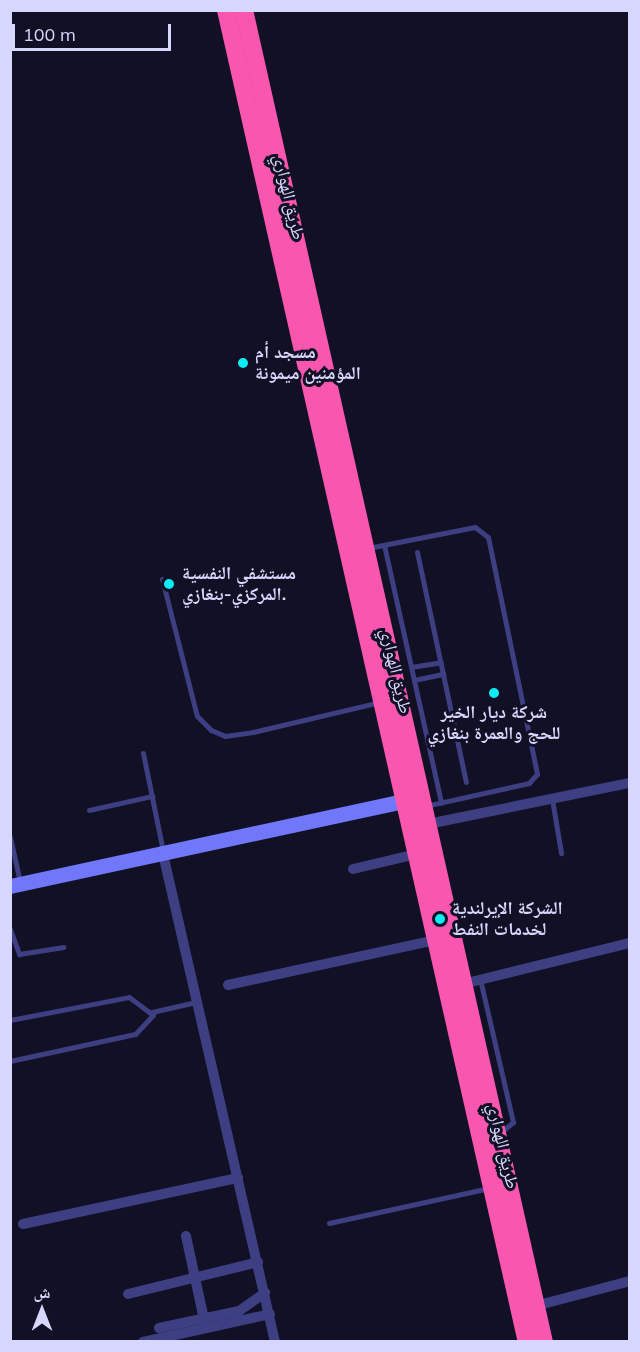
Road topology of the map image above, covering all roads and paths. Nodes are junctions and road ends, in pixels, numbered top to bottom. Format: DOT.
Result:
graph roads {
  1 [pos="226,10"];
  2 [pos="244,10"];
  3 [pos="384,545"];
  4 [pos="366,548"];
  5 [pos="417,552"];
  6 [pos="162,579"];
  7 [pos="441,662"];
  8 [pos="411,667"];
  9 [pos="443,674"];
  10 [pos="414,680"];
  11 [pos="382,702"];
  12 [pos="142,753"];
  13 [pos="466,782"];
  14 [pos="630,783"];
  15 [pos="152,796"];
  16 [pos="552,799"];
  17 [pos="404,801"];
  18 [pos="89,810"];
  19 [pos="431,811"];
  20 [pos="10,837"];
  21 [pos="561,853"];
  22 [pos="164,854"];
  23 [pos="417,854"];
  24 [pos="353,869"];
  25 [pos="16,885"];
  26 [pos="10,929"];
  27 [pos="436,940"];
  28 [pos="630,943"];
  29 [pos="63,947"];
  30 [pos="472,981"];
  31 [pos="228,985"];
  32 [pos="196,1002"];
  33 [pos="152,1012"];
  34 [pos="10,1020"];
  35 [pos="10,1061"];
  36 [pos="238,1178"];
  37 [pos="490,1188"];
  38 [pos="329,1223"];
  39 [pos="23,1224"];
  40 [pos="186,1236"];
  41 [pos="258,1262"];
  42 [pos="195,1278"];
  43 [pos="630,1281"];
  44 [pos="265,1293"];
  45 [pos="128,1294"];
  46 [pos="535,1306"];
  47 [pos="270,1314"];
  48 [pos="204,1319"];
  49 [pos="159,1328"];
  50 [pos="143,1341"];
  51 [pos="275,1341"];
  52 [pos="527,1341"];
  53 [pos="544,1341"];
  1 -- 11 [label="highway, طريق الهواري"];
  2 -- 4 [label="highway, طريق الهواري"];
  3 -- 4 [label="lane"];
  3 -- 8 [label="lane"];
  3 -- 19 [label="lane"];
  4 -- 19 [label="highway, طريق الهواري"];
  5 -- 7 [label="lane"];
  6 -- 11 [label="lane"];
  7 -- 8 [label="lane"];
  7 -- 9 [label="lane"];
  8 -- 10 [label="lane"];
  9 -- 10 [label="lane"];
  9 -- 13 [label="lane"];
  10 -- 19 [label="lane"];
  11 -- 17 [label="highway, طريق الهواري"];
  12 -- 15 [label="lane"];
  14 -- 16 [label="street"];
  15 -- 18 [label="lane"];
  15 -- 22 [label="lane"];
  16 -- 19 [label="street"];
  16 -- 21 [label="lane"];
  17 -- 22 [label="street"];
  17 -- 23 [label="highway, طريق الهواري"];
  19 -- 30 [label="highway, طريق الهواري"];
  20 -- 25 [label="lane"];
  22 -- 25 [label="street"];
  22 -- 32 [label="street"];
  23 -- 24 [label="street"];
  23 -- 27 [label="highway, طريق الهواري"];
  26 -- 29 [label="lane"];
  27 -- 31 [label="street"];
  27 -- 37 [label="highway, طريق الهواري"];
  28 -- 30 [label="street"];
  30 -- 46 [label="highway, طريق الهواري"];
  32 -- 33 [label="lane"];
  32 -- 36 [label="street"];
  33 -- 34 [label="lane"];
  33 -- 35 [label="lane"];
  36 -- 39 [label="street"];
  36 -- 41 [label="street"];
  37 -- 38 [label="lane"];
  37 -- 52 [label="highway, طريق الهواري"];
  40 -- 42 [label="street"];
  41 -- 42 [label="street"];
  41 -- 44 [label="street"];
  42 -- 45 [label="street"];
  42 -- 48 [label="street"];
  43 -- 46 [label="street"];
  44 -- 47 [label="street"];
  44 -- 48 [label="street"];
  46 -- 53 [label="highway, طريق الهواري"];
  47 -- 50 [label="street"];
  47 -- 51 [label="street"];
  48 -- 49 [label="street"];
}
